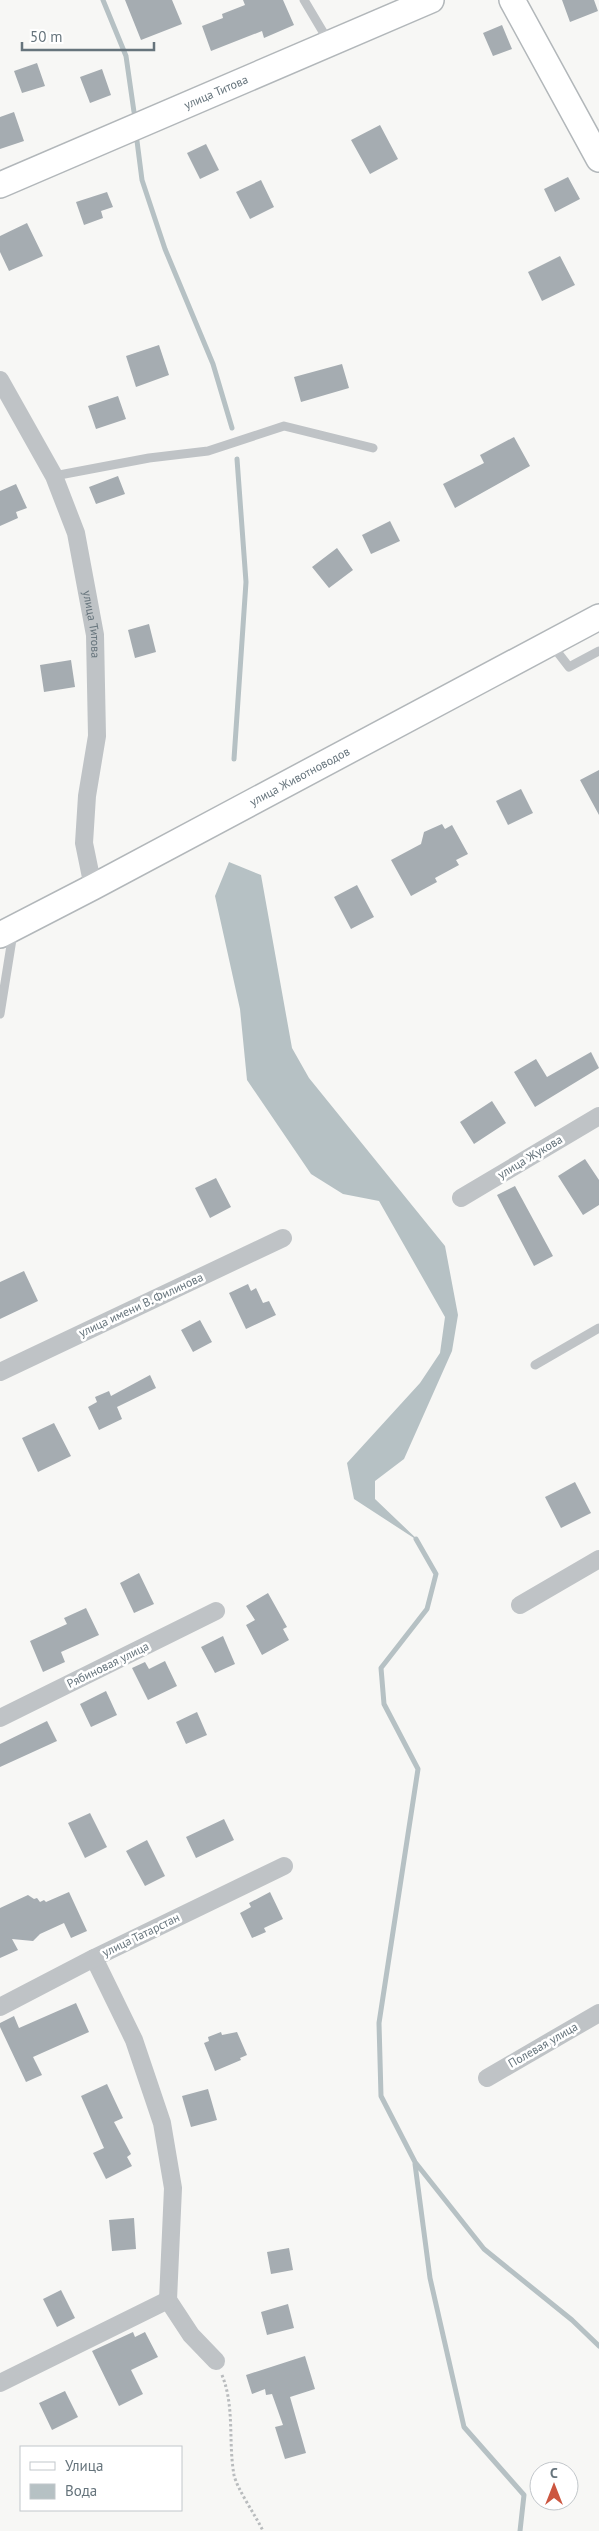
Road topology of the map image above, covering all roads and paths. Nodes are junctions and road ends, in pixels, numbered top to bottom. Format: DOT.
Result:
graph roads {
  1 [pos="304,0"];
  2 [pos="431,0"];
  3 [pos="512,0"];
  4 [pos="329,42"];
  5 [pos="599,159"];
  6 [pos="0,185"];
  7 [pos="0,380"];
  8 [pos="373,448"];
  9 [pos="54,476"];
  10 [pos="599,617"];
  11 [pos="550,643"];
  12 [pos="599,651"];
  13 [pos="93,887"];
  14 [pos="7,931"];
  15 [pos="0,1014"];
  16 [pos="599,1116"];
  17 [pos="461,1198"];
  18 [pos="282,1238"];
  19 [pos="599,1328"];
  20 [pos="535,1365"];
  21 [pos="0,1372"];
  22 [pos="599,1559"];
  23 [pos="520,1605"];
  24 [pos="216,1611"];
  25 [pos="0,1718"];
  26 [pos="284,1866"];
  27 [pos="94,1958"];
  28 [pos="0,2007"];
  29 [pos="599,2013"];
  30 [pos="487,2078"];
  31 [pos="168,2300"];
  32 [pos="216,2361"];
  33 [pos="0,2383"];
  34 [pos="263,2531"];
  1 -- 4 [label="lane"];
  2 -- 4 [label="main road, улица Титова"];
  3 -- 5 [label="main road"];
  4 -- 6 [label="main road, улица Титова"];
  7 -- 9 [label="street, улица Титова"];
  8 -- 9 [label="lane"];
  9 -- 13 [label="street, улица Титова"];
  10 -- 11 [label="main road, улица Животноводов"];
  11 -- 12 [label="lane"];
  11 -- 13 [label="main road, улица Животноводов"];
  13 -- 14 [label="main road, улица Животноводов"];
  14 -- 15 [label="lane"];
  16 -- 17 [label="street, улица Жукова"];
  18 -- 21 [label="street, улица имени В. Филинова"];
  19 -- 20 [label="lane"];
  22 -- 23 [label="street"];
  24 -- 25 [label="street, Рябиновая улица"];
  26 -- 27 [label="street, улица Татарстан"];
  27 -- 28 [label="street, улица Татарстан"];
  27 -- 31 [label="street"];
  29 -- 30 [label="street, Полевая улица"];
  31 -- 32 [label="street"];
  31 -- 33 [label="street"];
  32 -- 34 [label="path"];
}
